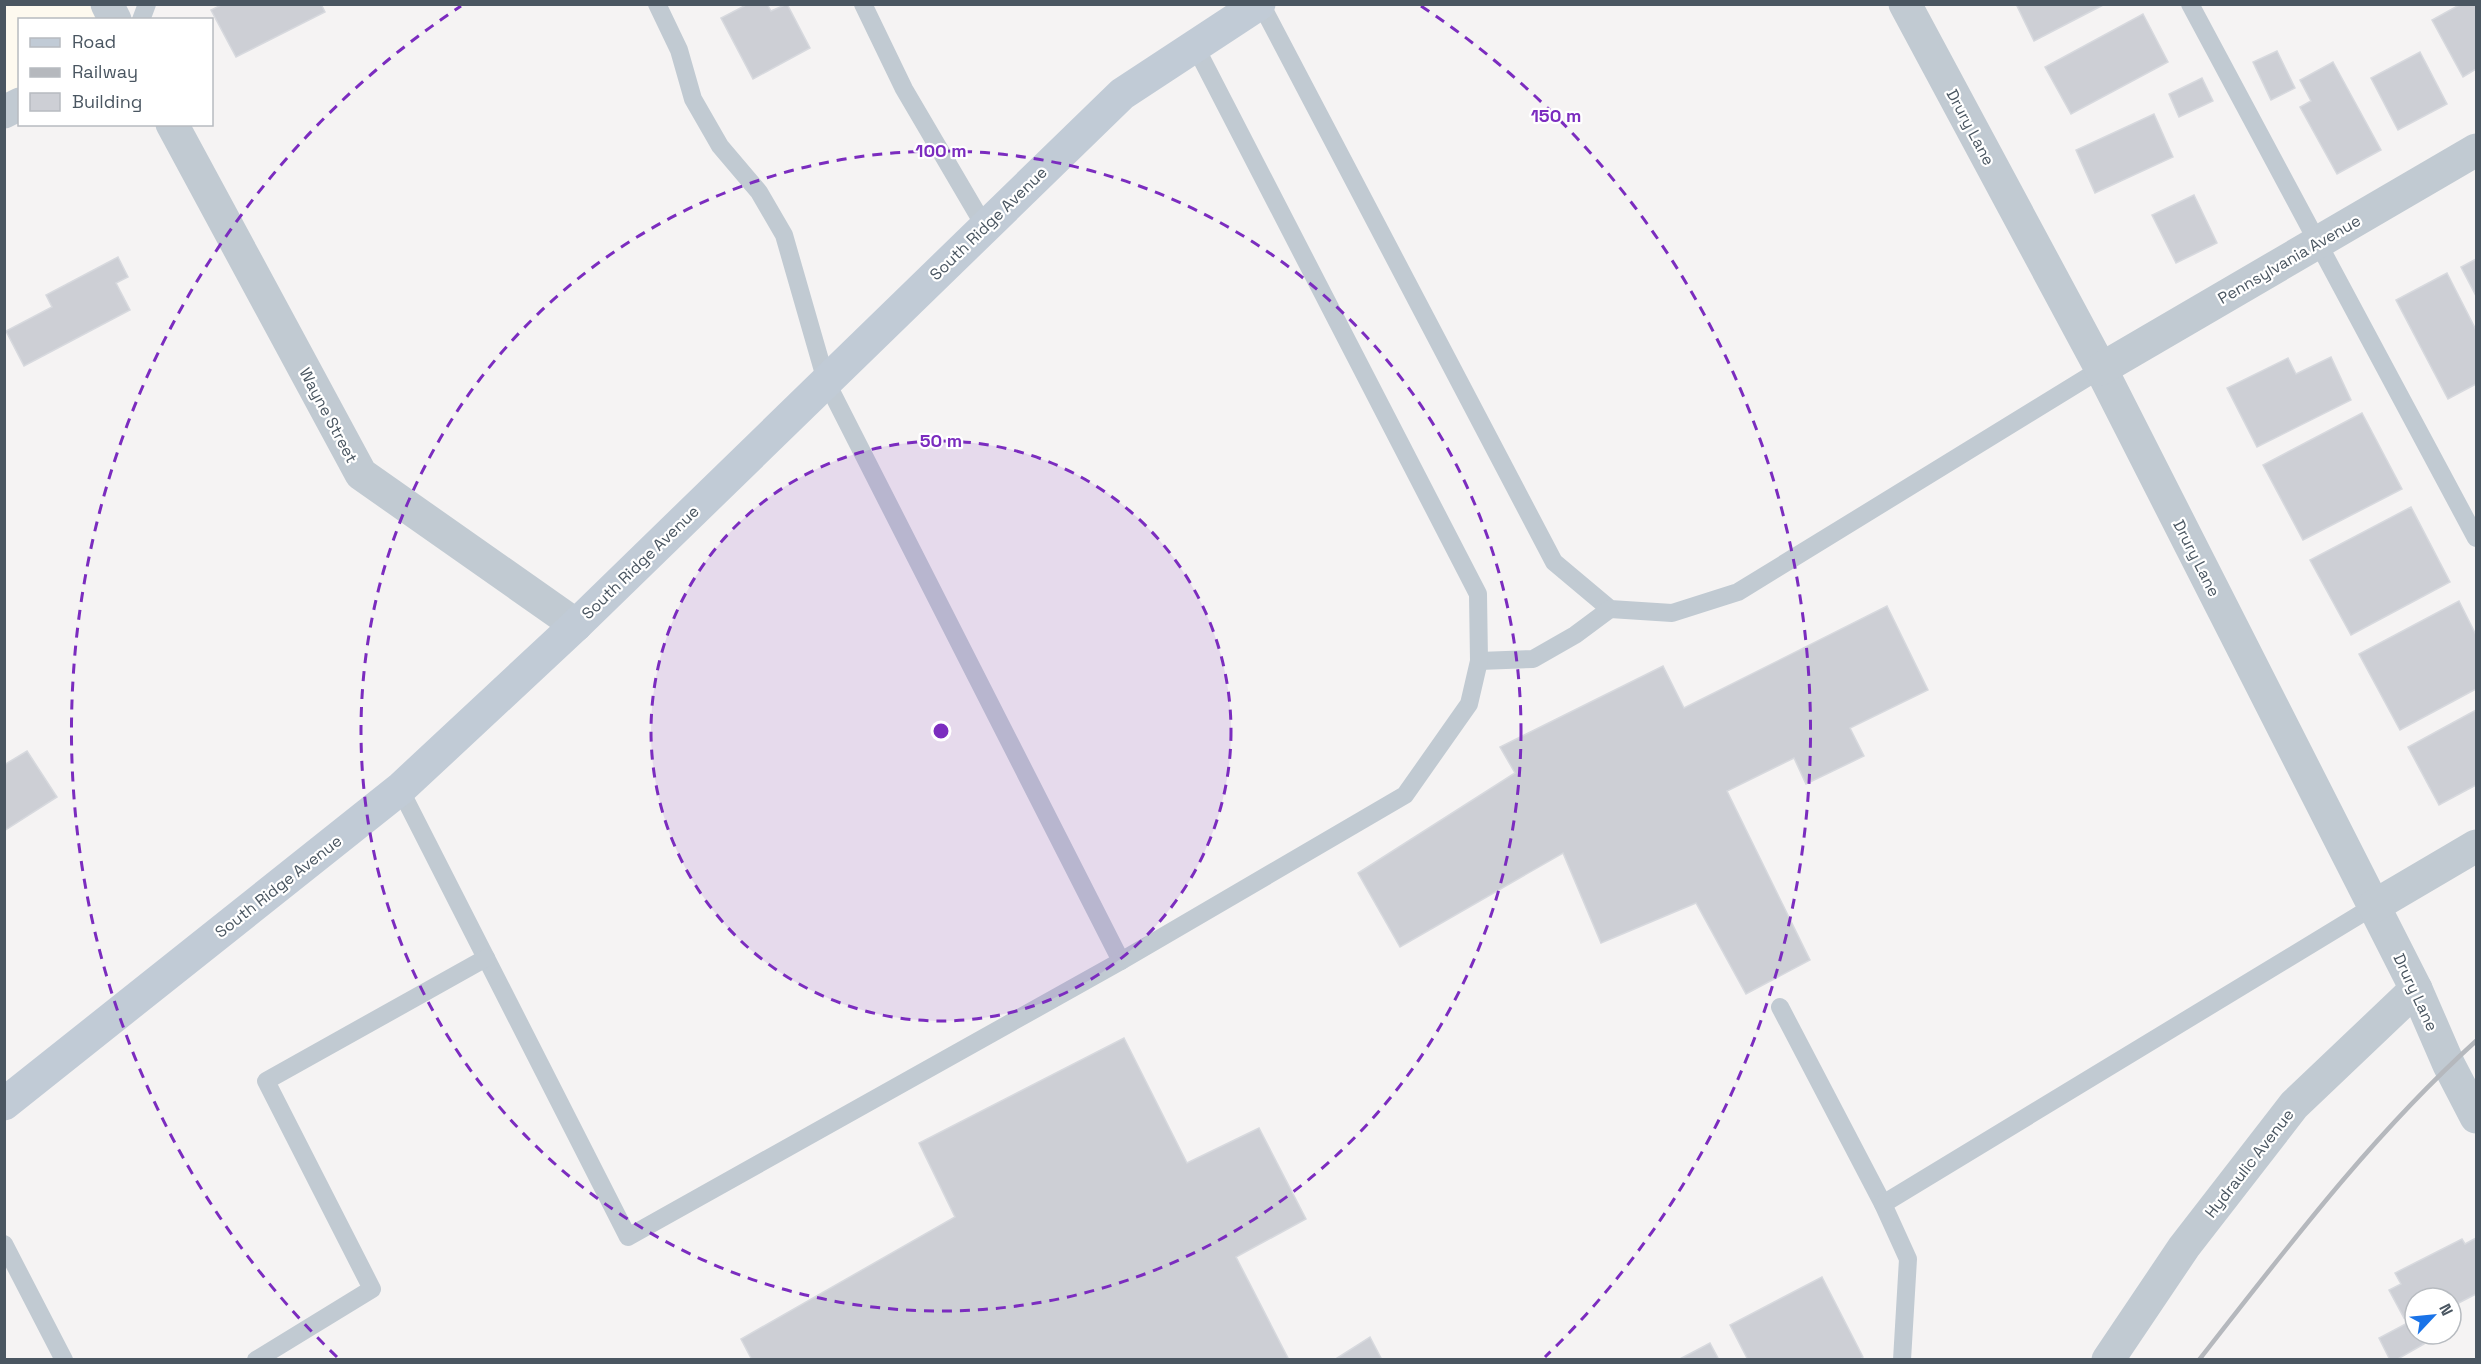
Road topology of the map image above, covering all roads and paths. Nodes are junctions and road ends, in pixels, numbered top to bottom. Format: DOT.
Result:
graph roads {
  1 [pos="107,4"];
  2 [pos="657,4"];
  3 [pos="863,4"];
  4 [pos="1260,4"];
  5 [pos="2190,4"];
  6 [pos="1911,7"];
  7 [pos="114,18"];
  8 [pos="1195,46"];
  9 [pos="18,105"];
  10 [pos="4,111"];
  11 [pos="173,126"];
  12 [pos="2476,150"];
  13 [pos="985,227"];
  14 [pos="2319,242"];
  15 [pos="2101,369"];
  16 [pos="826,381"];
  17 [pos="2471,514"];
  18 [pos="2476,538"];
  19 [pos="1610,609"];
  20 [pos="576,625"];
  21 [pos="1479,660"];
  22 [pos="400,789"];
  23 [pos="2476,846"];
  24 [pos="2374,906"];
  25 [pos="486,958"];
  26 [pos="1121,961"];
  27 [pos="2416,989"];
  28 [pos="1780,1007"];
  29 [pos="4,1104"];
  30 [pos="2475,1108"];
  31 [pos="1883,1204"];
  32 [pos="4,1244"];
  33 [pos="64,1359"];
  34 [pos="256,1359"];
  35 [pos="1902,1359"];
  36 [pos="2108,1359"];
  1 -- 7 [label="street"];
  2 -- 16 [label="lane"];
  3 -- 13 [label="lane"];
  4 -- 8 [label="street, South Ridge Avenue"];
  4 -- 19 [label="lane"];
  5 -- 14 [label="lane"];
  6 -- 15 [label="street, Drury Lane"];
  8 -- 13 [label="street, South Ridge Avenue"];
  8 -- 21 [label="lane"];
  9 -- 10 [label="street"];
  11 -- 20 [label="street, Wayne Street"];
  12 -- 14 [label="street, Pennsylvania Avenue"];
  13 -- 16 [label="street, South Ridge Avenue"];
  14 -- 15 [label="street, Pennsylvania Avenue"];
  14 -- 17 [label="lane"];
  15 -- 19 [label="lane"];
  15 -- 24 [label="street, Drury Lane"];
  16 -- 20 [label="street, South Ridge Avenue"];
  16 -- 26 [label="lane"];
  17 -- 18 [label="lane"];
  19 -- 21 [label="lane"];
  20 -- 22 [label="street, South Ridge Avenue"];
  21 -- 26 [label="lane"];
  22 -- 25 [label="lane"];
  22 -- 29 [label="street, South Ridge Avenue"];
  23 -- 24 [label="street"];
  24 -- 27 [label="street, Drury Lane"];
  24 -- 31 [label="lane"];
  25 -- 26 [label="lane"];
  25 -- 34 [label="lane"];
  27 -- 30 [label="street, Drury Lane"];
  27 -- 36 [label="street, Hydraulic Avenue"];
  28 -- 31 [label="lane"];
  31 -- 35 [label="lane"];
  32 -- 33 [label="lane"];
}
